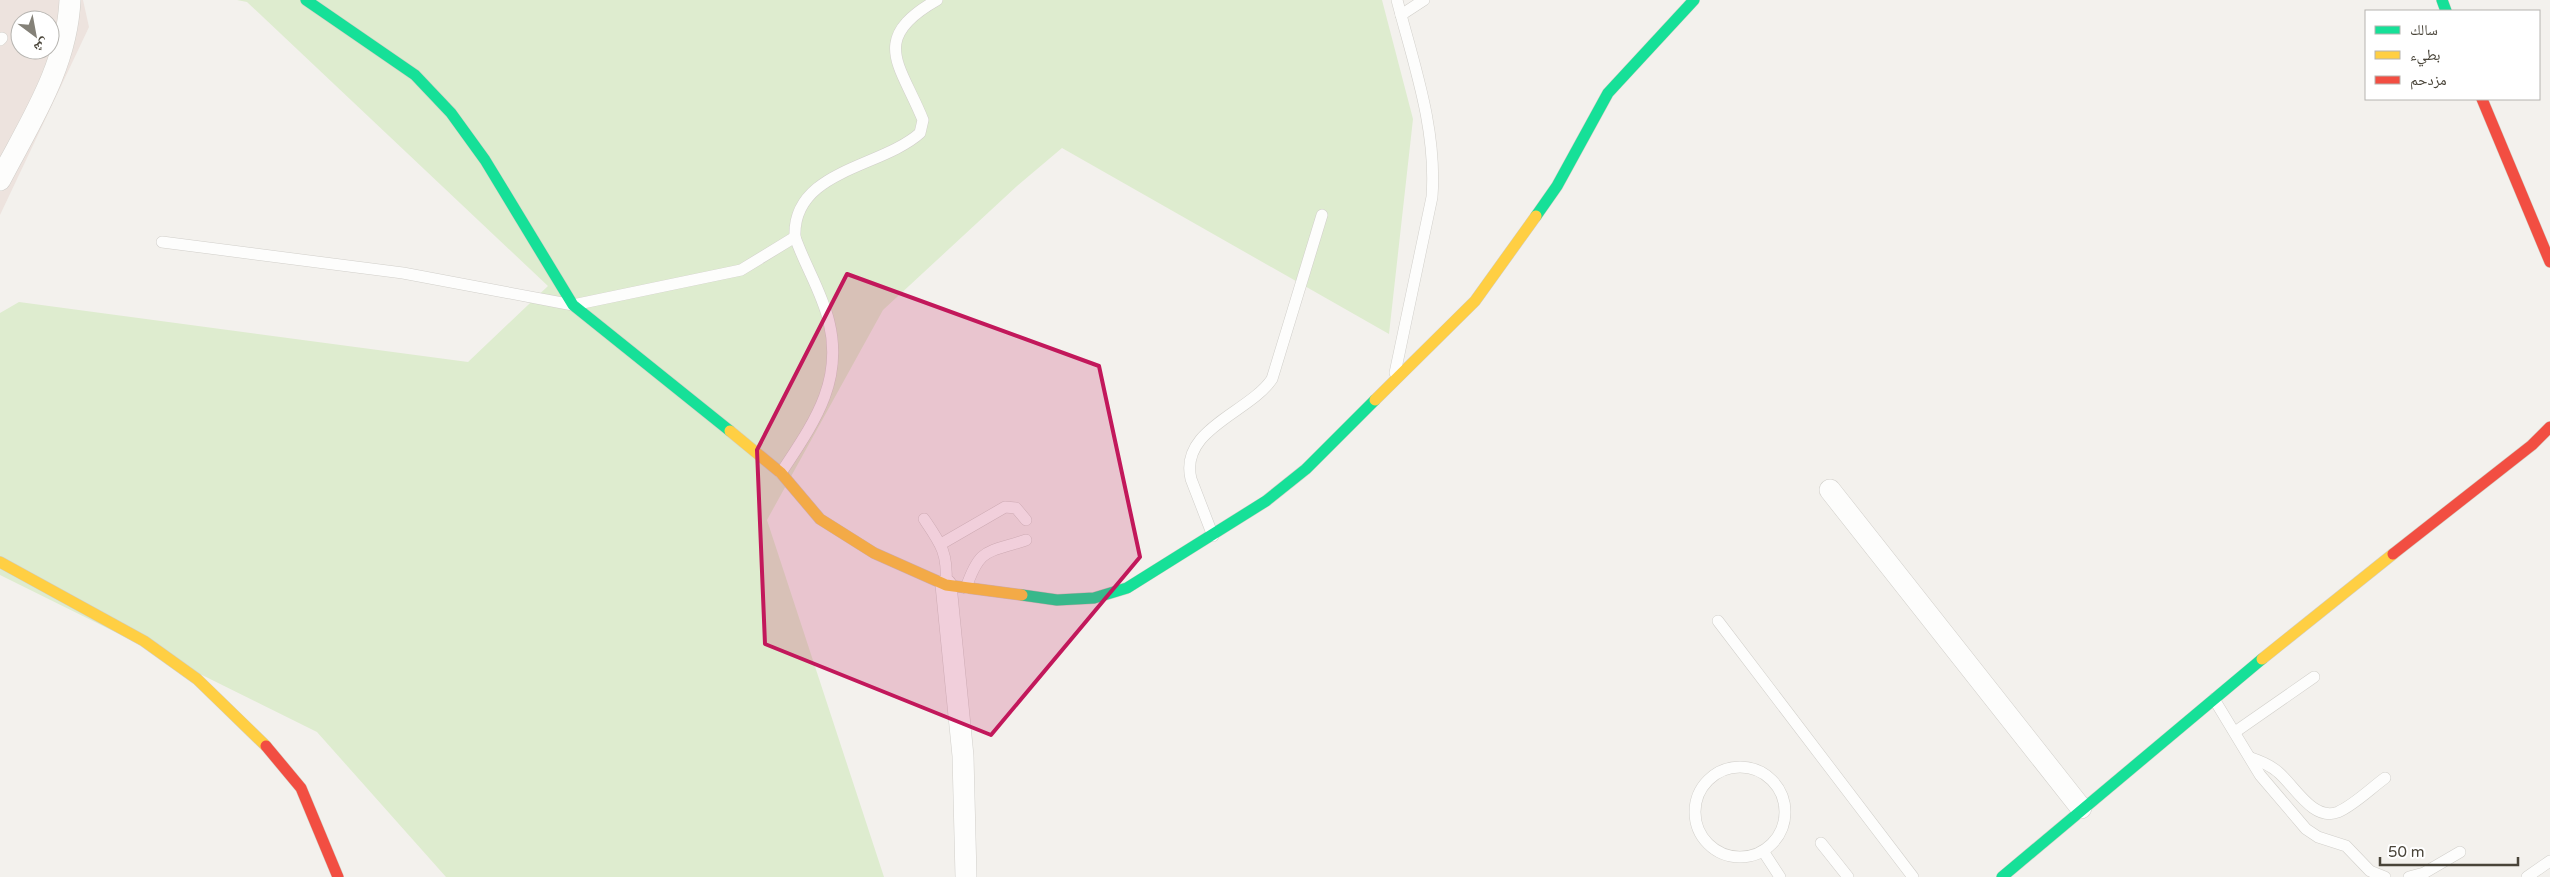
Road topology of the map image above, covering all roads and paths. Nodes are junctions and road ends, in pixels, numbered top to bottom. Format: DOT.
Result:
graph roads {
  1 [pos="70,0"];
  2 [pos="306,0"];
  3 [pos="937,0"];
  4 [pos="1397,0"];
  5 [pos="1424,0"];
  6 [pos="1694,0"];
  7 [pos="1401,15"];
  8 [pos="2482,100"];
  9 [pos="0,180"];
  10 [pos="1322,215"];
  11 [pos="795,237"];
  12 [pos="162,242"];
  13 [pos="2550,262"];
  14 [pos="573,305"];
  15 [pos="1394,379"];
  16 [pos="2550,427"];
  17 [pos="2541,443"];
  18 [pos="781,473"];
  19 [pos="1830,490"];
  20 [pos="924,518"];
  21 [pos="1026,520"];
  22 [pos="1213,536"];
  23 [pos="1026,540"];
  24 [pos="941,544"];
  25 [pos="0,562"];
  26 [pos="956,587"];
  27 [pos="1718,621"];
  28 [pos="2314,677"];
  29 [pos="2214,699"];
  30 [pos="2235,732"];
  31 [pos="2250,758"];
  32 [pos="2385,778"];
  33 [pos="2081,808"];
  34 [pos="1821,843"];
  35 [pos="1763,851"];
  36 [pos="2460,852"];
  37 [pos="2550,861"];
  38 [pos="338,877"];
  39 [pos="966,877"];
  40 [pos="1780,877"];
  41 [pos="1848,877"];
  42 [pos="1913,877"];
  43 [pos="2002,877"];
  44 [pos="2385,877"];
  45 [pos="2409,877"];
  46 [pos="2527,877"];
  1 -- 9 [label="street"];
  2 -- 14 [label="street"];
  3 -- 11 [label="lane"];
  4 -- 7 [label="lane"];
  5 -- 7 [label="lane"];
  6 -- 15 [label="street"];
  7 -- 15 [label="lane"];
  8 -- 13 [label="street"];
  10 -- 22 [label="lane"];
  11 -- 14 [label="lane"];
  11 -- 18 [label="lane"];
  12 -- 14 [label="lane"];
  14 -- 18 [label="street"];
  15 -- 22 [label="street"];
  16 -- 17 [label="street"];
  17 -- 29 [label="street"];
  18 -- 26 [label="street"];
  19 -- 33 [label="street"];
  20 -- 24 [label="lane"];
  21 -- 24 [label="lane"];
  22 -- 26 [label="street"];
  23 -- 26 [label="lane"];
  24 -- 26 [label="lane"];
  25 -- 38 [label="street"];
  26 -- 39 [label="street"];
  27 -- 42 [label="lane"];
  28 -- 30 [label="lane"];
  29 -- 30 [label="lane"];
  29 -- 33 [label="street"];
  30 -- 31 [label="lane"];
  31 -- 32 [label="lane"];
  31 -- 44 [label="lane"];
  33 -- 43 [label="street"];
  34 -- 41 [label="lane"];
  35 -- 35 [label="lane"];
  35 -- 40 [label="lane"];
  36 -- 45 [label="lane"];
  37 -- 46 [label="lane"];
}
